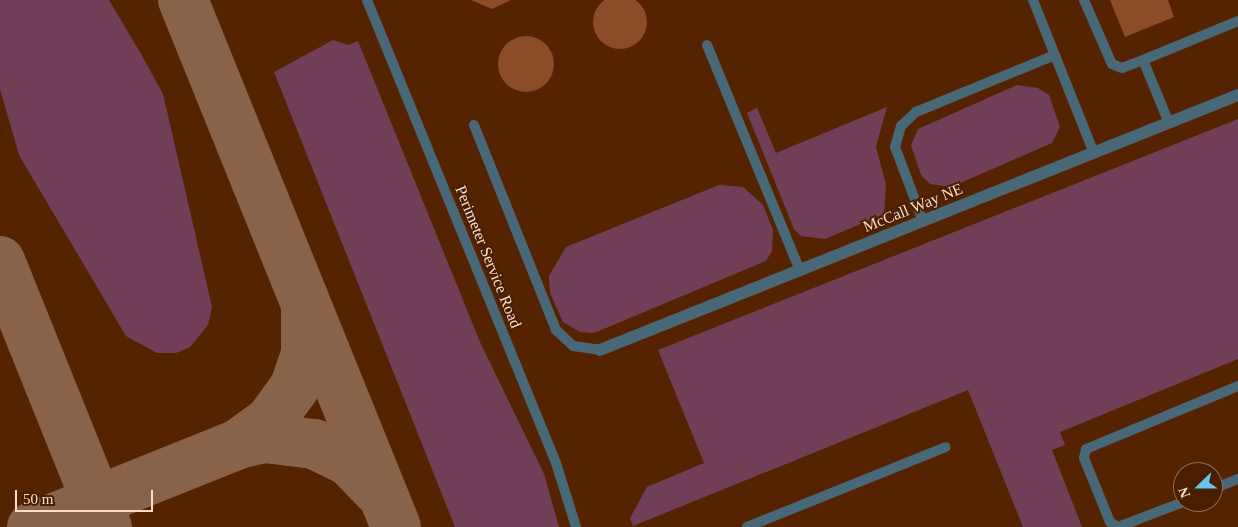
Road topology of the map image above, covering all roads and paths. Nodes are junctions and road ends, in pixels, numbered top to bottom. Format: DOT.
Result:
graph roads {
  1 [pos="367,0"];
  2 [pos="1033,0"];
  3 [pos="1084,0"];
  4 [pos="1238,21"];
  5 [pos="707,45"];
  6 [pos="1055,56"];
  7 [pos="1143,60"];
  8 [pos="1238,94"];
  9 [pos="1169,122"];
  10 [pos="474,125"];
  11 [pos="1094,153"];
  12 [pos="923,221"];
  13 [pos="800,271"];
  14 [pos="600,350"];
  15 [pos="1238,386"];
  16 [pos="946,446"];
  17 [pos="1238,479"];
  18 [pos="1223,485"];
  19 [pos="1173,506"];
  20 [pos="576,527"];
  21 [pos="747,527"];
  22 [pos="1118,527"];
  1 -- 20 [label="lane, Perimeter Service Road"];
  2 -- 6 [label="lane"];
  3 -- 7 [label="lane"];
  4 -- 7 [label="lane"];
  5 -- 13 [label="lane"];
  6 -- 11 [label="lane"];
  6 -- 12 [label="lane"];
  7 -- 9 [label="lane"];
  8 -- 9 [label="street, McCall Way NE"];
  9 -- 11 [label="street, McCall Way NE"];
  10 -- 14 [label="lane"];
  11 -- 12 [label="street, McCall Way NE"];
  12 -- 13 [label="street, McCall Way NE"];
  13 -- 14 [label="street, McCall Way NE"];
  15 -- 22 [label="lane"];
  16 -- 21 [label="lane"];
  17 -- 18 [label="lane"];
  19 -- 22 [label="lane"];
}
